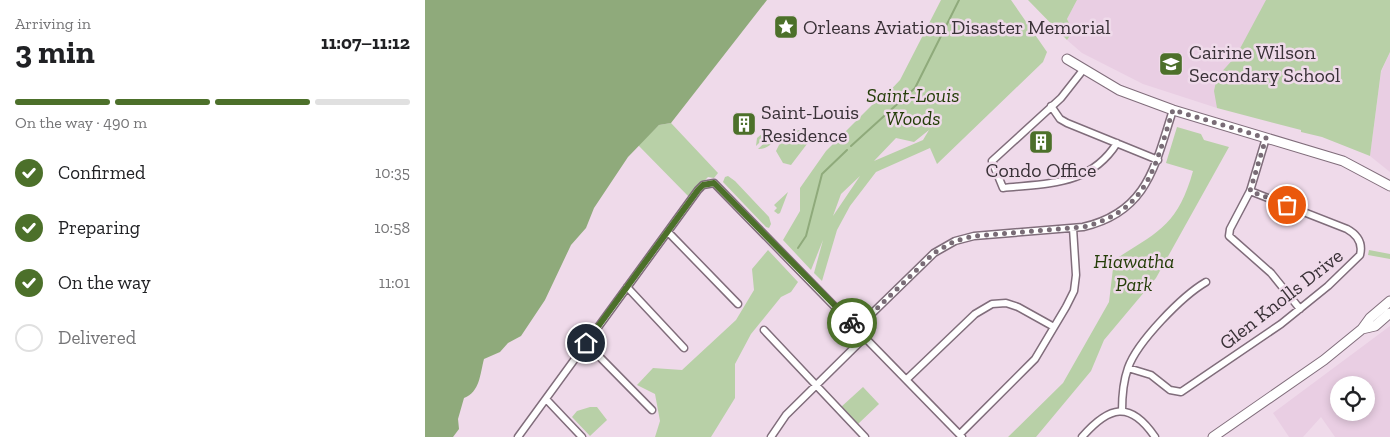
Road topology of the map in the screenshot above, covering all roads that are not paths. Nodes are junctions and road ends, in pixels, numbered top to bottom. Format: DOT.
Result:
graph roads {
  1 [pos="1067,59"];
  2 [pos="1083,70"];
  3 [pos="1051,106"];
  4 [pos="1173,110"];
  5 [pos="1266,138"];
  6 [pos="1117,143"];
  7 [pos="1159,160"];
  8 [pos="1390,186"];
  9 [pos="1250,191"];
  10 [pos="1073,228"];
  11 [pos="668,232"];
  12 [pos="1206,282"];
  13 [pos="627,287"];
  14 [pos="1390,301"];
  15 [pos="738,304"];
  16 [pos="1300,309"];
  17 [pos="1390,313"];
  18 [pos="1054,327"];
  19 [pos="857,328"];
  20 [pos="1362,329"];
  21 [pos="764,330"];
  22 [pos="865,337"];
  23 [pos="586,343"];
  24 [pos="685,348"];
  25 [pos="1128,368"];
  26 [pos="907,380"];
  27 [pos="815,385"];
  28 [pos="546,399"];
  29 [pos="652,410"];
  30 [pos="1122,411"];
  31 [pos="961,436"];
  32 [pos="518,437"];
  33 [pos="582,437"];
  34 [pos="772,437"];
  35 [pos="865,437"];
  36 [pos="1082,437"];
  37 [pos="1155,437"];
  38 [pos="1213,437"];
  1 -- 2 [label="street"];
  2 -- 3 [label="street"];
  2 -- 4 [label="street"];
  3 -- 6 [label="street"];
  3 -- 6 [label="street"];
  4 -- 5 [label="street"];
  4 -- 7 [label="street"];
  5 -- 8 [label="street"];
  5 -- 9 [label="street"];
  6 -- 7 [label="street"];
  7 -- 10 [label="street"];
  9 -- 16 [label="street"];
  9 -- 16 [label="street, Glen Knolls Drive"];
  10 -- 18 [label="street"];
  10 -- 19 [label="street"];
  11 -- 13 [label="street"];
  11 -- 15 [label="street"];
  11 -- 19 [label="street"];
  12 -- 25 [label="street"];
  13 -- 23 [label="street"];
  13 -- 24 [label="street"];
  14 -- 20 [label="street"];
  16 -- 25 [label="street, Glen Knolls Drive"];
  17 -- 20 [label="street"];
  18 -- 26 [label="street"];
  18 -- 31 [label="street"];
  19 -- 22 [label="street"];
  20 -- 38 [label="street"];
  21 -- 27 [label="street"];
  22 -- 26 [label="street"];
  22 -- 27 [label="street"];
  23 -- 28 [label="street"];
  23 -- 29 [label="street"];
  25 -- 30 [label="street"];
  26 -- 31 [label="street"];
  27 -- 34 [label="street"];
  27 -- 35 [label="street"];
  28 -- 32 [label="street"];
  28 -- 33 [label="street"];
  30 -- 36 [label="street"];
  30 -- 37 [label="street"];
}
